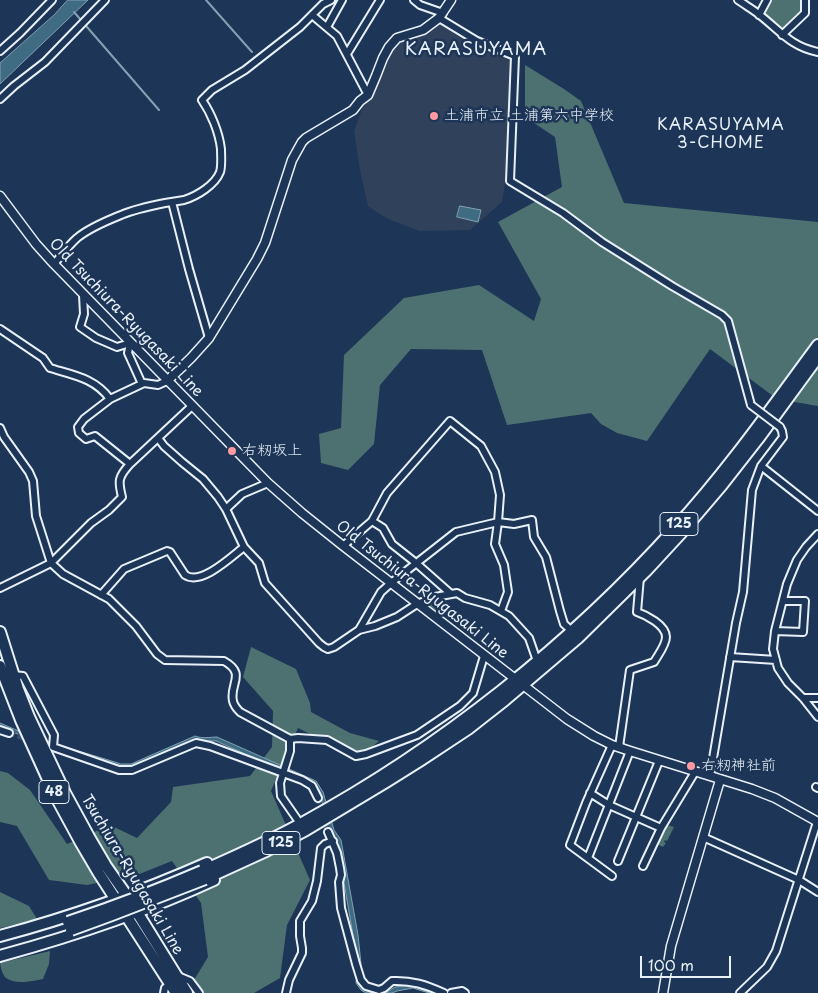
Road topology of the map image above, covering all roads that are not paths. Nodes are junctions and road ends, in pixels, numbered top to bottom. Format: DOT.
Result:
graph roads {
  1 [pos="52,0"];
  2 [pos="105,0"];
  3 [pos="331,0"];
  4 [pos="342,0"];
  5 [pos="380,0"];
  6 [pos="414,0"];
  7 [pos="451,0"];
  8 [pos="738,0"];
  9 [pos="767,0"];
  10 [pos="805,0"];
  11 [pos="312,15"];
  12 [pos="759,15"];
  13 [pos="441,16"];
  14 [pos="327,27"];
  15 [pos="782,35"];
  16 [pos="0,51"];
  17 [pos="818,52"];
  18 [pos="347,54"];
  19 [pos="368,95"];
  20 [pos="0,99"];
  21 [pos="0,196"];
  22 [pos="172,202"];
  23 [pos="54,264"];
  24 [pos="83,295"];
  25 [pos="0,329"];
  26 [pos="209,338"];
  27 [pos="130,342"];
  28 [pos="818,345"];
  29 [pos="818,358"];
  30 [pos="167,381"];
  31 [pos="142,384"];
  32 [pos="110,399"];
  33 [pos="192,406"];
  34 [pos="0,428"];
  35 [pos="158,438"];
  36 [pos="130,464"];
  37 [pos="761,466"];
  38 [pos="268,483"];
  39 [pos="226,509"];
  40 [pos="818,511"];
  41 [pos="372,521"];
  42 [pos="498,522"];
  43 [pos="818,534"];
  44 [pos="343,546"];
  45 [pos="244,547"];
  46 [pos="51,562"];
  47 [pos="416,563"];
  48 [pos="640,577"];
  49 [pos="390,583"];
  50 [pos="0,588"];
  51 [pos="451,594"];
  52 [pos="101,595"];
  53 [pos="783,601"];
  54 [pos="417,604"];
  55 [pos="500,611"];
  56 [pos="359,630"];
  57 [pos="572,631"];
  58 [pos="775,631"];
  59 [pos="0,632"];
  60 [pos="484,656"];
  61 [pos="730,657"];
  62 [pos="776,660"];
  63 [pos="537,662"];
  64 [pos="0,666"];
  65 [pos="13,675"];
  66 [pos="519,682"];
  67 [pos="802,698"];
  68 [pos="818,698"];
  69 [pos="818,717"];
  70 [pos="0,730"];
  71 [pos="9,732"];
  72 [pos="290,738"];
  73 [pos="615,746"];
  74 [pos="630,751"];
  75 [pos="659,760"];
  76 [pos="695,772"];
  77 [pos="282,773"];
  78 [pos="710,776"];
  79 [pos="720,780"];
  80 [pos="590,794"];
  81 [pos="318,798"];
  82 [pos="352,799"];
  83 [pos="608,805"];
  84 [pos="636,817"];
  85 [pos="297,819"];
  86 [pos="817,822"];
  87 [pos="661,828"];
  88 [pos="328,832"];
  89 [pos="703,837"];
  90 [pos="333,842"];
  91 [pos="588,858"];
  92 [pos="618,861"];
  93 [pos="643,866"];
  94 [pos="612,876"];
  95 [pos="799,880"];
  96 [pos="818,892"];
  97 [pos="127,896"];
  98 [pos="116,900"];
  99 [pos="132,914"];
  100 [pos="69,926"];
  101 [pos="0,936"];
  102 [pos="0,942"];
  103 [pos="0,949"];
  104 [pos="0,956"];
  105 [pos="173,979"];
  106 [pos="664,992"];
  107 [pos="164,993"];
  108 [pos="176,993"];
  109 [pos="187,993"];
  110 [pos="199,993"];
  111 [pos="286,993"];
  112 [pos="444,993"];
  113 [pos="451,993"];
  114 [pos="465,993"];
  115 [pos="740,993"];
  1 -- 16 [label="street"];
  2 -- 20 [label="street"];
  3 -- 11 [label="street"];
  4 -- 14 [label="street"];
  5 -- 18 [label="street"];
  6 -- 13 [label="street"];
  7 -- 13 [label="street"];
  8 -- 12 [label="street"];
  9 -- 12 [label="street"];
  10 -- 15 [label="street"];
  11 -- 14 [label="street"];
  11 -- 22 [label="street"];
  12 -- 15 [label="street"];
  13 -- 19 [label="street"];
  13 -- 37 [label="street, bridge"];
  14 -- 18 [label="street"];
  15 -- 17 [label="street"];
  18 -- 19 [label="street"];
  19 -- 26 [label="street"];
  21 -- 23 [label="street, Old Tsuchiura-Ryugasaki Line"];
  22 -- 23 [label="street"];
  22 -- 26 [label="street"];
  23 -- 24 [label="street, Old Tsuchiura-Ryugasaki Line"];
  24 -- 27 [label="street, Old Tsuchiura-Ryugasaki Line"];
  24 -- 27 [label="street"];
  25 -- 32 [label="street"];
  26 -- 30 [label="street"];
  27 -- 30 [label="street, Old Tsuchiura-Ryugasaki Line"];
  27 -- 31 [label="street"];
  28 -- 57 [label="main road, 125"];
  29 -- 48 [label="main road, 125"];
  30 -- 31 [label="street"];
  30 -- 33 [label="street, Old Tsuchiura-Ryugasaki Line"];
  31 -- 32 [label="street"];
  32 -- 36 [label="street"];
  33 -- 35 [label="street"];
  33 -- 38 [label="street, Old Tsuchiura-Ryugasaki Line"];
  34 -- 46 [label="street"];
  35 -- 36 [label="street"];
  35 -- 39 [label="street"];
  36 -- 46 [label="street"];
  37 -- 40 [label="street"];
  37 -- 61 [label="street"];
  38 -- 39 [label="street"];
  38 -- 44 [label="street, Old Tsuchiura-Ryugasaki Line"];
  39 -- 45 [label="street"];
  41 -- 42 [label="street"];
  41 -- 44 [label="street"];
  41 -- 47 [label="street"];
  42 -- 47 [label="street"];
  42 -- 55 [label="street"];
  42 -- 57 [label="street"];
  43 -- 53 [label="street"];
  44 -- 49 [label="street, Old Tsuchiura-Ryugasaki Line"];
  45 -- 52 [label="street"];
  45 -- 56 [label="street"];
  46 -- 50 [label="street"];
  46 -- 52 [label="street"];
  47 -- 49 [label="street"];
  47 -- 51 [label="street"];
  48 -- 66 [label="main road, 125"];
  48 -- 73 [label="street"];
  49 -- 54 [label="street, Old Tsuchiura-Ryugasaki Line"];
  49 -- 56 [label="street"];
  51 -- 54 [label="street"];
  51 -- 55 [label="street"];
  52 -- 72 [label="street"];
  53 -- 58 [label="street"];
  53 -- 58 [label="street"];
  54 -- 56 [label="street"];
  54 -- 60 [label="street, Old Tsuchiura-Ryugasaki Line"];
  55 -- 63 [label="street"];
  57 -- 63 [label="main road, 125"];
  58 -- 62 [label="street"];
  59 -- 65 [label="main road, Tsuchiura-Ryugasaki Line / 48"];
  60 -- 66 [label="street, Old Tsuchiura-Ryugasaki Line"];
  60 -- 72 [label="street"];
  61 -- 62 [label="street"];
  61 -- 78 [label="street"];
  62 -- 67 [label="street"];
  63 -- 66 [label="main road, 125"];
  64 -- 98 [label="main road, Tsuchiura-Ryugasaki Line / 48"];
  65 -- 77 [label="street"];
  65 -- 97 [label="main road, Tsuchiura-Ryugasaki Line / 48"];
  66 -- 73 [label="street, Old Tsuchiura-Ryugasaki Line"];
  66 -- 82 [label="main road, 125"];
  67 -- 68 [label="street"];
  67 -- 69 [label="street"];
  70 -- 71 [label="street"];
  72 -- 77 [label="street"];
  73 -- 74 [label="street, Old Tsuchiura-Ryugasaki Line"];
  73 -- 80 [label="street"];
  74 -- 75 [label="street, Old Tsuchiura-Ryugasaki Line"];
  74 -- 83 [label="street"];
  75 -- 76 [label="street, Old Tsuchiura-Ryugasaki Line"];
  75 -- 84 [label="street"];
  76 -- 78 [label="street, Old Tsuchiura-Ryugasaki Line"];
  76 -- 87 [label="street"];
  77 -- 81 [label="street"];
  77 -- 85 [label="street"];
  78 -- 79 [label="street, Old Tsuchiura-Ryugasaki Line"];
  79 -- 86 [label="street, Old Tsuchiura-Ryugasaki Line"];
  79 -- 89 [label="street"];
  80 -- 83 [label="street"];
  80 -- 91 [label="street"];
  82 -- 85 [label="main road"];
  82 -- 99 [label="main road"];
  82 -- 100 [label="main road, 125, bridge"];
  83 -- 84 [label="street"];
  83 -- 91 [label="street"];
  84 -- 87 [label="street"];
  84 -- 92 [label="street"];
  85 -- 97 [label="main road"];
  86 -- 95 [label="street"];
  87 -- 93 [label="street"];
  88 -- 90 [label="street"];
  89 -- 95 [label="street"];
  89 -- 106 [label="street"];
  90 -- 111 [label="street"];
  90 -- 112 [label="street"];
  91 -- 94 [label="street"];
  95 -- 96 [label="street"];
  95 -- 115 [label="street"];
  97 -- 98 [label="main road"];
  97 -- 99 [label="main road, Tsuchiura-Ryugasaki Line / 48"];
  98 -- 99 [label="main road, Tsuchiura-Ryugasaki Line / 48"];
  98 -- 101 [label="main road"];
  99 -- 104 [label="main road"];
  99 -- 105 [label="main road, Tsuchiura-Ryugasaki Line / 48"];
  100 -- 102 [label="main road, 125"];
  100 -- 103 [label="main road, 125"];
  105 -- 107 [label="street"];
  105 -- 108 [label="main road, Tsuchiura-Ryugasaki Line / 48"];
  105 -- 109 [label="main road, Tsuchiura-Ryugasaki Line / 48"];
  105 -- 110 [label="street"];
  113 -- 114 [label="street"];
}
